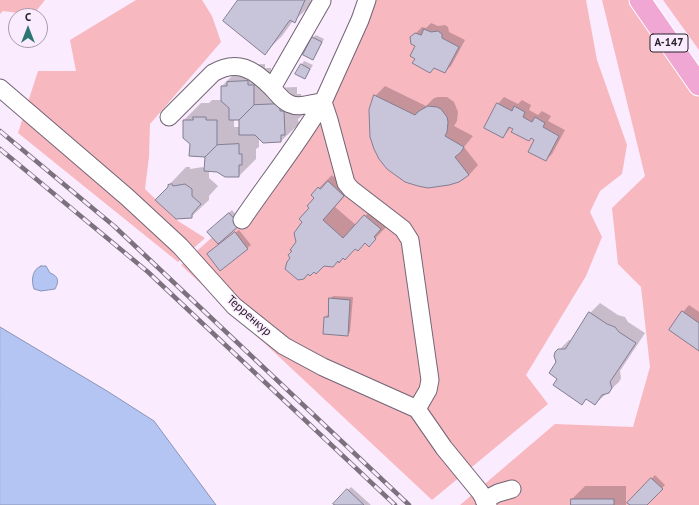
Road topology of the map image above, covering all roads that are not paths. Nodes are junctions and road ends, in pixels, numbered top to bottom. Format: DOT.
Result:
graph roads {
  1 [pos="367,0"];
  2 [pos="640,0"];
  3 [pos="322,1"];
  4 [pos="699,85"];
  5 [pos="272,88"];
  6 [pos="1,92"];
  7 [pos="323,102"];
  8 [pos="169,117"];
  9 [pos="242,220"];
  10 [pos="417,409"];
  11 [pos="512,489"];
  12 [pos="486,502"];
  1 -- 7 [label="lane"];
  2 -- 4 [label="main road, А-147"];
  3 -- 5 [label="lane"];
  5 -- 7 [label="lane"];
  5 -- 8 [label="lane"];
  6 -- 10 [label="lane, Терренкур"];
  7 -- 9 [label="lane"];
  7 -- 10 [label="lane"];
  10 -- 12 [label="lane"];
  11 -- 12 [label="lane"];
}
